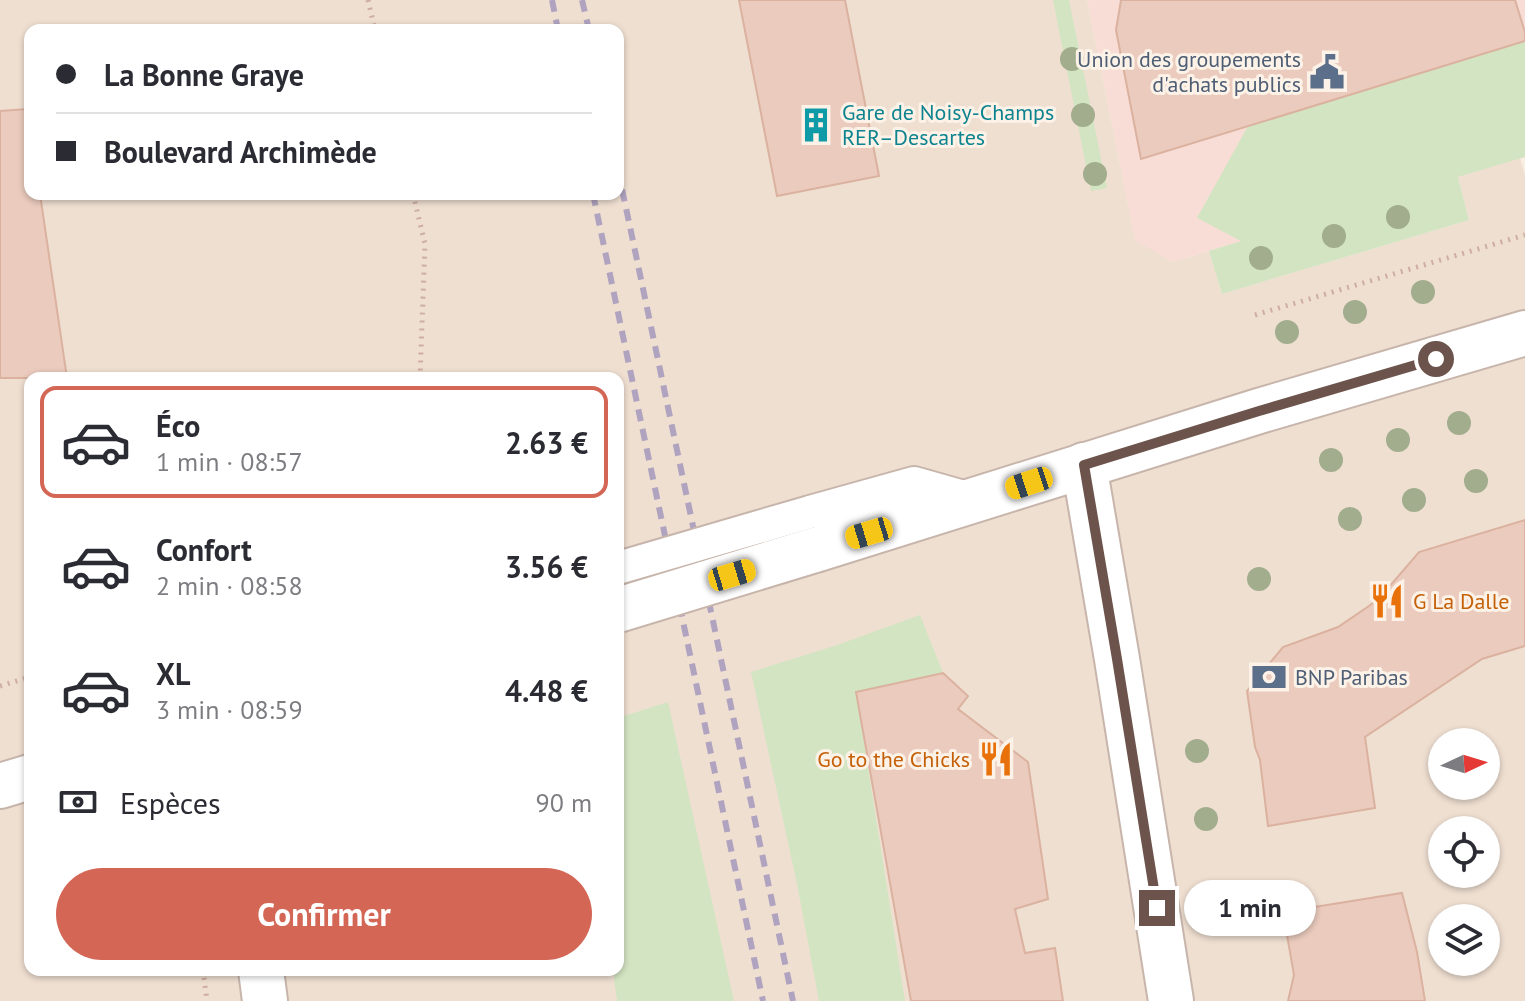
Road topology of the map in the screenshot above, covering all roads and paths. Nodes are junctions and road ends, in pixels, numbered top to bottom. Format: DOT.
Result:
graph roads {
  1 [pos="368,0"];
  2 [pos="374,24"];
  3 [pos="414,200"];
  4 [pos="1525,235"];
  5 [pos="1255,315"];
  6 [pos="1525,333"];
  7 [pos="420,372"];
  8 [pos="1084,465"];
  9 [pos="814,530"];
  10 [pos="624,567"];
  11 [pos="624,608"];
  12 [pos="24,679"];
  13 [pos="0,686"];
  14 [pos="24,779"];
  15 [pos="0,786"];
  16 [pos="204,976"];
  17 [pos="262,976"];
  18 [pos="207,1001"];
  19 [pos="265,1001"];
  20 [pos="1171,1001"];
  1 -- 2 [label="path"];
  3 -- 7 [label="path"];
  4 -- 5 [label="path"];
  6 -- 8 [label="street"];
  8 -- 9 [label="street"];
  8 -- 20 [label="street"];
  9 -- 10 [label="lane, bridge"];
  9 -- 11 [label="street, bridge"];
  12 -- 13 [label="path"];
  14 -- 15 [label="street"];
  16 -- 18 [label="path"];
  17 -- 19 [label="street"];
}
